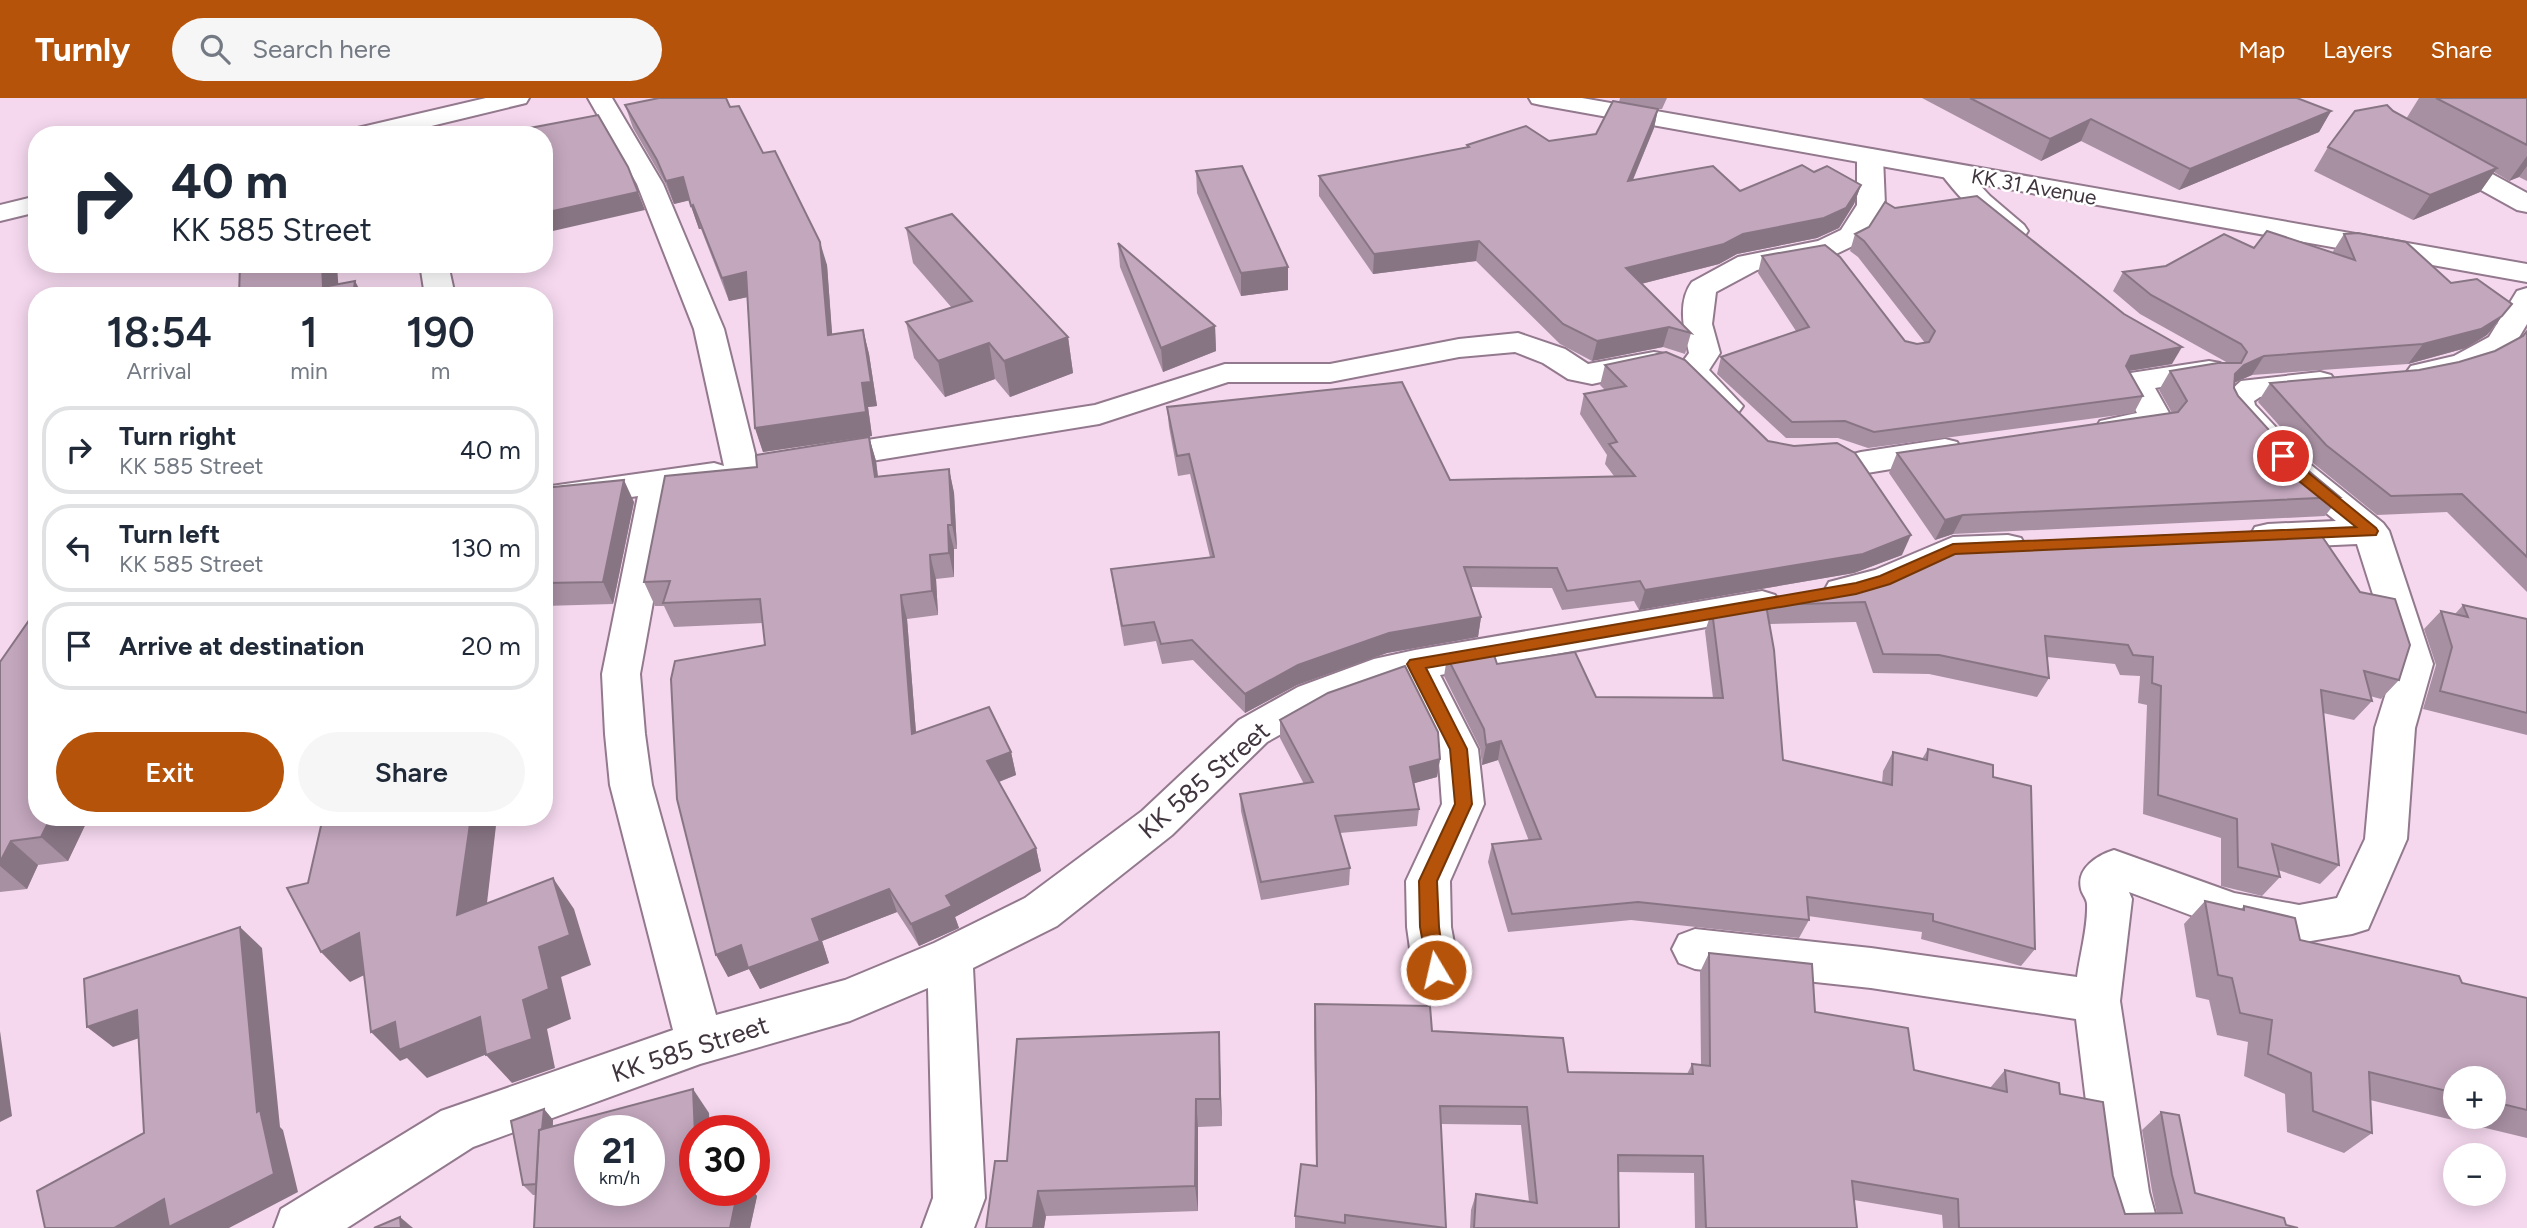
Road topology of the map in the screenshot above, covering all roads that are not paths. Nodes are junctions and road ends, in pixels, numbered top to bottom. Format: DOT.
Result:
graph roads {
  1 [pos="517,98"];
  2 [pos="600,98"];
  3 [pos="1541,98"];
  4 [pos="420,126"];
  5 [pos="2423,147"];
  6 [pos="1870,157"];
  7 [pos="1953,172"];
  8 [pos="2527,204"];
  9 [pos="28,206"];
  10 [pos="0,214"];
  11 [pos="2039,252"];
  12 [pos="2527,273"];
  13 [pos="2527,297"];
  14 [pos="2171,348"];
  15 [pos="2209,370"];
  16 [pos="1692,371"];
  17 [pos="2391,376"];
  18 [pos="2350,379"];
  19 [pos="2252,388"];
  20 [pos="1745,424"];
  21 [pos="2085,431"];
  22 [pos="1978,446"];
  23 [pos="769,466"];
  24 [pos="1857,466"];
  25 [pos="658,482"];
  26 [pos="553,498"];
  27 [pos="2371,531"];
  28 [pos="2234,537"];
  29 [pos="2045,545"];
  30 [pos="1415,664"];
  31 [pos="1695,948"];
  32 [pos="950,957"];
  33 [pos="1436,970"];
  34 [pos="2097,1002"];
  35 [pos="701,1042"];
  36 [pos="300,1228"];
  37 [pos="948,1228"];
  38 [pos="2133,1228"];
  1 -- 4 [label="street"];
  2 -- 23 [label="street"];
  3 -- 6 [label="street, KK 31 Avenue"];
  5 -- 8 [label="street"];
  6 -- 7 [label="street, KK 31 Avenue"];
  6 -- 16 [label="street"];
  7 -- 11 [label="street"];
  7 -- 12 [label="street, KK 31 Avenue"];
  9 -- 10 [label="street"];
  13 -- 17 [label="street"];
  14 -- 15 [label="street"];
  15 -- 19 [label="street"];
  15 -- 21 [label="street"];
  16 -- 20 [label="street"];
  16 -- 23 [label="street"];
  18 -- 19 [label="street"];
  19 -- 27 [label="street"];
  22 -- 24 [label="street"];
  23 -- 25 [label="street"];
  25 -- 26 [label="street"];
  25 -- 35 [label="street"];
  27 -- 28 [label="street"];
  27 -- 34 [label="street"];
  29 -- 30 [label="street, KK 585 Street"];
  30 -- 32 [label="street, KK 585 Street"];
  30 -- 33 [label="street"];
  31 -- 34 [label="street"];
  32 -- 35 [label="street, KK 585 Street"];
  32 -- 37 [label="street"];
  34 -- 38 [label="street"];
  35 -- 36 [label="street, KK 585 Street"];
}
